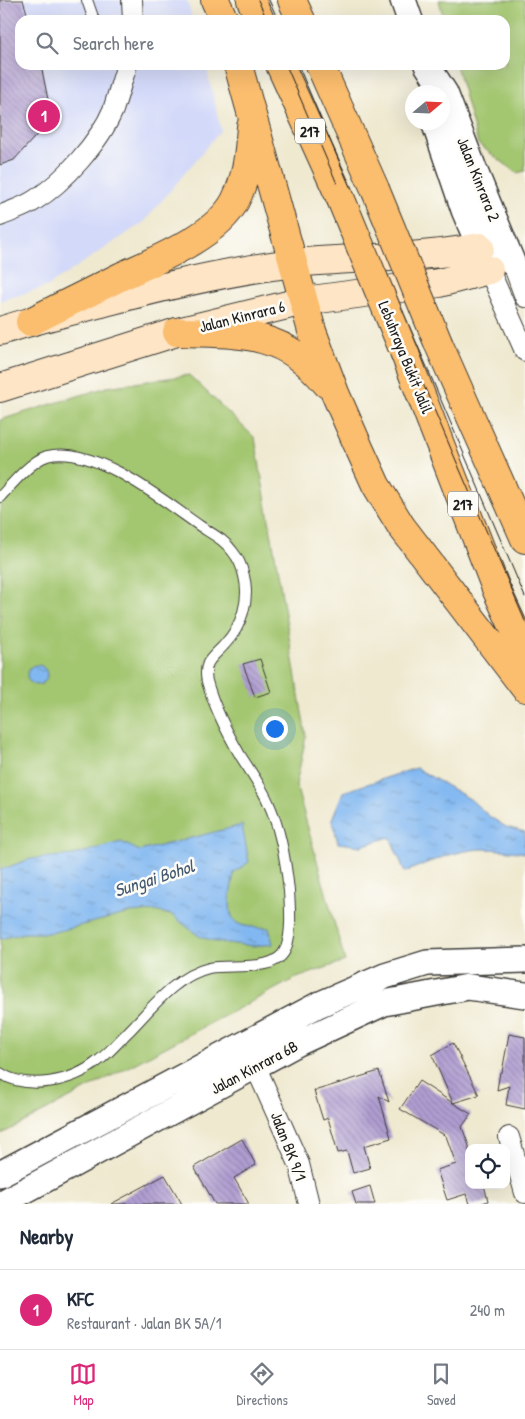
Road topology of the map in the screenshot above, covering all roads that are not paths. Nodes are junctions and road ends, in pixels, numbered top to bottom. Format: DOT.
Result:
graph roads {
  1 [pos="87,0"];
  2 [pos="132,0"];
  3 [pos="215,0"];
  4 [pos="251,0"];
  5 [pos="292,0"];
  6 [pos="403,0"];
  7 [pos="92,15"];
  8 [pos="133,15"];
  9 [pos="222,15"];
  10 [pos="258,15"];
  11 [pos="299,15"];
  12 [pos="408,15"];
  13 [pos="124,70"];
  14 [pos="240,70"];
  15 [pos="282,70"];
  16 [pos="322,70"];
  17 [pos="423,70"];
  18 [pos="430,70"];
  19 [pos="424,85"];
  20 [pos="252,111"];
  21 [pos="437,130"];
  22 [pos="0,216"];
  23 [pos="506,253"];
  24 [pos="294,264"];
  25 [pos="525,297"];
  26 [pos="304,301"];
  27 [pos="30,322"];
  28 [pos="0,331"];
  29 [pos="178,332"];
  30 [pos="525,351"];
  31 [pos="0,388"];
  32 [pos="335,393"];
  33 [pos="0,497"];
  34 [pos="525,540"];
  35 [pos="525,652"];
  36 [pos="525,688"];
  37 [pos="525,960"];
  38 [pos="525,994"];
  39 [pos="245,1043"];
  40 [pos="255,1065"];
  41 [pos="0,1073"];
  42 [pos="509,1137"];
  43 [pos="0,1174"];
  44 [pos="525,1193"];
  45 [pos="0,1204"];
  46 [pos="309,1204"];
  1 -- 7 [label="lane"];
  2 -- 8 [label="street"];
  3 -- 9 [label="highway"];
  4 -- 10 [label="highway"];
  5 -- 11 [label="highway"];
  6 -- 12 [label="street"];
  13 -- 22 [label="street"];
  14 -- 20 [label="highway"];
  15 -- 35 [label="highway, Lebuhraya Bukit Jalil / 217, bridge"];
  16 -- 34 [label="highway, 217, bridge"];
  17 -- 19 [label="street"];
  18 -- 23 [label="street, Jalan Kinrara 2"];
  20 -- 24 [label="highway"];
  20 -- 27 [label="highway"];
  21 -- 23 [label="street, Jalan Kinrara 2"];
  23 -- 24 [label="main road"];
  23 -- 25 [label="street"];
  23 -- 26 [label="main road, Jalan Kinrara 6"];
  23 -- 30 [label="street"];
  24 -- 26 [label="highway"];
  24 -- 27 [label="main road"];
  26 -- 29 [label="main road, Jalan Kinrara 6"];
  26 -- 32 [label="highway"];
  27 -- 28 [label="main road"];
  29 -- 31 [label="main road, Jalan Kinrara 6"];
  29 -- 32 [label="highway"];
  32 -- 36 [label="highway"];
  33 -- 41 [label="lane"];
  37 -- 39 [label="street, Jalan Kinrara 6B"];
  38 -- 40 [label="street, Jalan Kinrara 6B"];
  39 -- 40 [label="street, Jalan BK 9/1"];
  39 -- 43 [label="street, Jalan Kinrara 6B"];
  40 -- 45 [label="street, Jalan Kinrara 6B"];
  40 -- 46 [label="street, Jalan BK 9/1"];
  42 -- 44 [label="street"];
}
